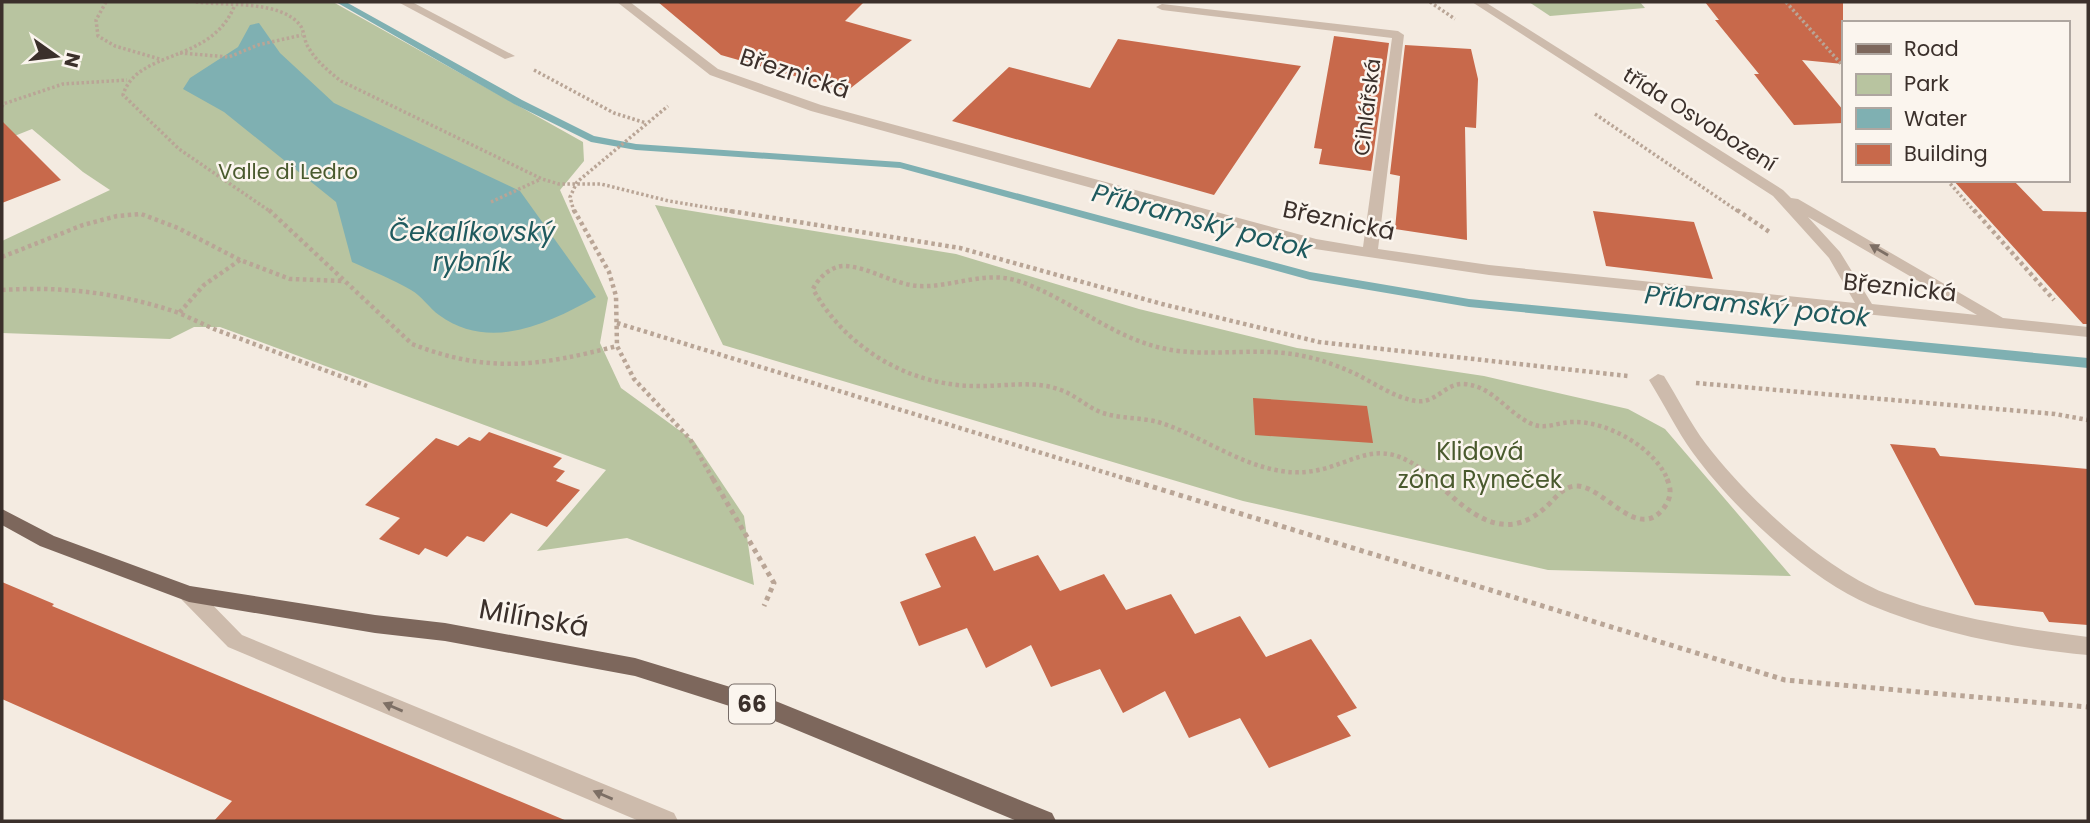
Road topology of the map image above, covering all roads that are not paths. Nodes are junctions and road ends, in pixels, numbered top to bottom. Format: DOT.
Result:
graph roads {
  1 [pos="404,2"];
  2 [pos="623,2"];
  3 [pos="1478,2"];
  4 [pos="1163,7"];
  5 [pos="509,56"];
  6 [pos="1778,193"];
  7 [pos="1370,254"];
  8 [pos="1866,307"];
  9 [pos="2002,322"];
  10 [pos="2088,332"];
  11 [pos="1658,380"];
  12 [pos="2,516"];
  13 [pos="189,594"];
  14 [pos="2088,646"];
  15 [pos="666,821"];
  16 [pos="1044,821"];
  1 -- 5 [label="street"];
  2 -- 7 [label="street, Březnická"];
  3 -- 6 [label="street, třída Osvobození"];
  4 -- 7 [label="street, Cihlářská"];
  6 -- 8 [label="street, třída Osvobození"];
  9 -- 6 [label="street, one-way"];
  7 -- 8 [label="street, Březnická"];
  8 -- 9 [label="street, Březnická"];
  9 -- 10 [label="street, Březnická"];
  11 -- 14 [label="street"];
  12 -- 13 [label="main road, Milínská / 66"];
  15 -- 13 [label="street, one-way"];
  13 -- 16 [label="main road, Milínská / 66"];
}
